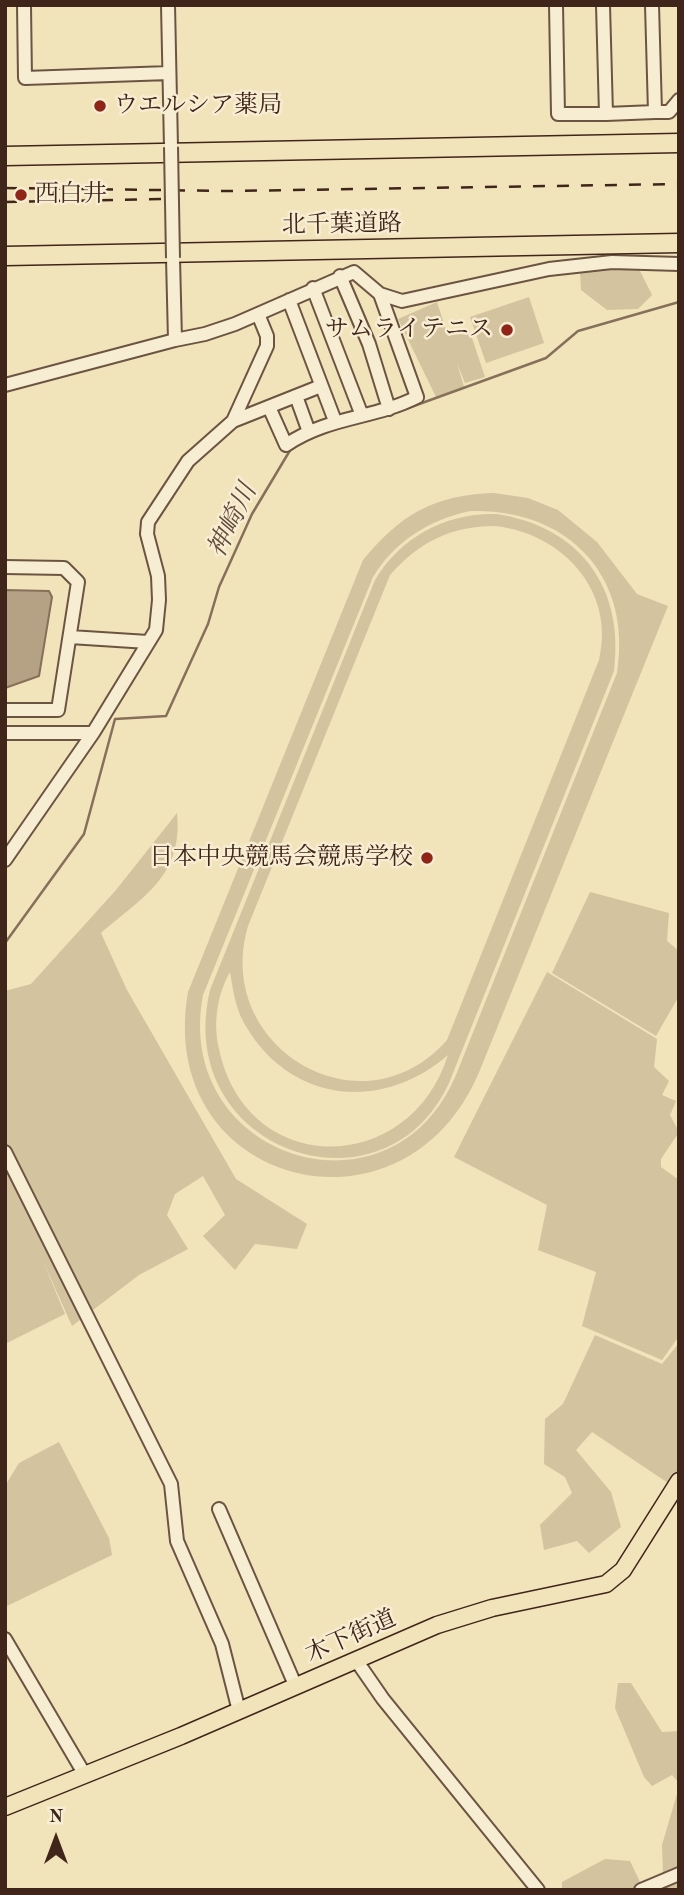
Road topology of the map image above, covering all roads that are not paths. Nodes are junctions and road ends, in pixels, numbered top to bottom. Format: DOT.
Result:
graph roads {
  1 [pos="24,5"];
  2 [pos="168,5"];
  3 [pos="556,5"];
  4 [pos="604,5"];
  5 [pos="652,5"];
  6 [pos="169,73"];
  7 [pos="679,100"];
  8 [pos="655,112"];
  9 [pos="606,114"];
  10 [pos="679,143"];
  11 [pos="5,156"];
  12 [pos="679,243"];
  13 [pos="5,256"];
  14 [pos="679,264"];
  15 [pos="340,276"];
  16 [pos="313,288"];
  17 [pos="380,294"];
  18 [pos="289,300"];
  19 [pos="258,314"];
  20 [pos="175,340"];
  21 [pos="5,385"];
  22 [pos="321,386"];
  23 [pos="296,396"];
  24 [pos="269,407"];
  25 [pos="389,409"];
  26 [pos="361,413"];
  27 [pos="233,421"];
  28 [pos="335,421"];
  29 [pos="309,432"];
  30 [pos="5,567"];
  31 [pos="70,637"];
  32 [pos="148,642"];
  33 [pos="5,710"];
  34 [pos="5,733"];
  35 [pos="93,733"];
  36 [pos="5,860"];
  37 [pos="5,1153"];
  38 [pos="679,1481"];
  39 [pos="219,1509"];
  40 [pos="5,1639"];
  41 [pos="356,1660"];
  42 [pos="296,1687"];
  43 [pos="239,1711"];
  44 [pos="85,1775"];
  45 [pos="5,1807"];
  46 [pos="679,1874"];
  47 [pos="538,1890"];
  48 [pos="641,1890"];
  1 -- 6 [label="street"];
  2 -- 6 [label="street"];
  3 -- 9 [label="street"];
  4 -- 9 [label="street"];
  5 -- 8 [label="street"];
  6 -- 20 [label="street, bridge"];
  7 -- 8 [label="street"];
  8 -- 9 [label="street"];
  10 -- 11 [label="highway"];
  12 -- 13 [label="highway, 北千葉道路"];
  14 -- 17 [label="street"];
  15 -- 16 [label="street"];
  15 -- 17 [label="street"];
  15 -- 25 [label="street"];
  16 -- 18 [label="street"];
  16 -- 26 [label="street"];
  17 -- 25 [label="street"];
  18 -- 19 [label="street"];
  18 -- 22 [label="street"];
  19 -- 20 [label="street"];
  19 -- 27 [label="street"];
  20 -- 21 [label="street"];
  22 -- 23 [label="street"];
  22 -- 28 [label="street"];
  23 -- 24 [label="street"];
  23 -- 29 [label="street"];
  24 -- 27 [label="street"];
  24 -- 29 [label="street"];
  25 -- 26 [label="street"];
  26 -- 28 [label="street"];
  27 -- 32 [label="street"];
  28 -- 29 [label="street"];
  30 -- 31 [label="street"];
  31 -- 32 [label="street"];
  31 -- 33 [label="street"];
  32 -- 35 [label="street"];
  34 -- 35 [label="street"];
  35 -- 36 [label="street"];
  37 -- 43 [label="street"];
  38 -- 41 [label="main road, 木下街道"];
  39 -- 42 [label="street"];
  40 -- 44 [label="street"];
  41 -- 42 [label="main road, 木下街道"];
  41 -- 47 [label="street"];
  42 -- 43 [label="main road, 木下街道"];
  43 -- 44 [label="main road, 木下街道"];
  44 -- 45 [label="main road, 木下街道"];
  46 -- 48 [label="street"];
}
